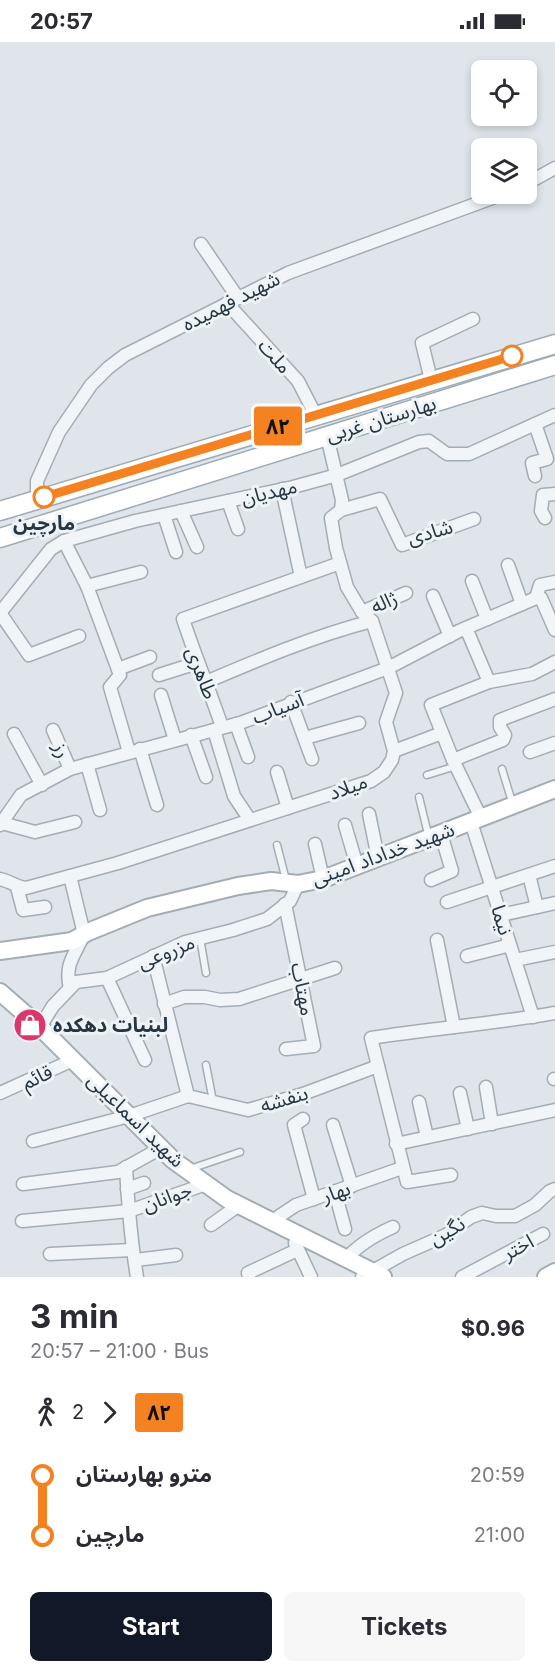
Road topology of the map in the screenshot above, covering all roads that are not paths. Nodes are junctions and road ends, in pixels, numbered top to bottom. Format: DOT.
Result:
graph roads {
  1 [pos="555,168"];
  2 [pos="537,178"];
  3 [pos="476,204"];
  4 [pos="201,244"];
  5 [pos="232,300"];
  6 [pos="473,319"];
  7 [pos="555,344"];
  8 [pos="555,365"];
  9 [pos="431,380"];
  10 [pos="315,414"];
  11 [pos="555,415"];
  12 [pos="535,424"];
  13 [pos="327,436"];
  14 [pos="337,475"];
  15 [pos="535,476"];
  16 [pos="282,489"];
  17 [pos="555,494"];
  18 [pos="37,499"];
  19 [pos="228,501"];
  20 [pos="0,509"];
  21 [pos="341,510"];
  22 [pos="181,511"];
  23 [pos="164,515"];
  24 [pos="545,518"];
  25 [pos="474,519"];
  26 [pos="238,529"];
  27 [pos="0,538"];
  28 [pos="64,541"];
  29 [pos="197,547"];
  30 [pos="176,552"];
  31 [pos="340,563"];
  32 [pos="508,565"];
  33 [pos="141,572"];
  34 [pos="301,577"];
  35 [pos="472,581"];
  36 [pos="555,582"];
  37 [pos="87,586"];
  38 [pos="406,593"];
  39 [pos="433,596"];
  40 [pos="536,598"];
  41 [pos="522,604"];
  42 [pos="362,612"];
  43 [pos="0,613"];
  44 [pos="487,619"];
  45 [pos="372,621"];
  46 [pos="466,628"];
  47 [pos="555,630"];
  48 [pos="79,636"];
  49 [pos="450,636"];
  50 [pos="150,657"];
  51 [pos="555,662"];
  52 [pos="197,663"];
  53 [pos="388,668"];
  54 [pos="118,669"];
  55 [pos="159,675"];
  56 [pos="206,682"];
  57 [pos="489,682"];
  58 [pos="161,695"];
  59 [pos="555,699"];
  60 [pos="291,702"];
  61 [pos="359,723"];
  62 [pos="236,724"];
  63 [pos="218,729"];
  64 [pos="53,730"];
  65 [pos="442,733"];
  66 [pos="14,734"];
  67 [pos="191,735"];
  68 [pos="305,738"];
  69 [pos="176,740"];
  70 [pos="555,743"];
  71 [pos="134,750"];
  72 [pos="394,751"];
  73 [pos="530,753"];
  74 [pos="248,757"];
  75 [pos="312,759"];
  76 [pos="455,763"];
  77 [pos="87,764"];
  78 [pos="70,769"];
  79 [pos="502,769"];
  80 [pos="277,772"];
  81 [pos="428,775"];
  82 [pos="206,777"];
  83 [pos="42,785"];
  84 [pos="555,789"];
  85 [pos="419,797"];
  86 [pos="157,805"];
  87 [pos="513,805"];
  88 [pos="288,808"];
  89 [pos="100,810"];
  90 [pos="369,814"];
  91 [pos="2,819"];
  92 [pos="250,820"];
  93 [pos="476,820"];
  94 [pos="75,822"];
  95 [pos="345,825"];
  96 [pos="435,836"];
  97 [pos="315,844"];
  98 [pos="277,845"];
  99 [pos="378,858"];
  100 [pos="357,866"];
  101 [pos="555,866"];
  102 [pos="70,876"];
  103 [pos="529,876"];
  104 [pos="0,879"];
  105 [pos="323,879"];
  106 [pos="431,880"];
  107 [pos="293,884"];
  108 [pos="17,887"];
  109 [pos="492,888"];
  110 [pos="447,902"];
  111 [pos="555,903"];
  112 [pos="285,904"];
  113 [pos="45,907"];
  114 [pos="537,907"];
  115 [pos="501,915"];
  116 [pos="84,934"];
  117 [pos="200,938"];
  118 [pos="437,940"];
  119 [pos="510,945"];
  120 [pos="0,951"];
  121 [pos="555,952"];
  122 [pos="153,956"];
  123 [pos="467,956"];
  124 [pos="515,960"];
  125 [pos="335,968"];
  126 [pos="206,973"];
  127 [pos="107,978"];
  128 [pos="302,979"];
  129 [pos="70,987"];
  130 [pos="0,992"];
  131 [pos="164,1004"];
  132 [pos="555,1013"];
  133 [pos="533,1017"];
  134 [pos="40,1027"];
  135 [pos="454,1027"];
  136 [pos="286,1050"];
  137 [pos="73,1060"];
  138 [pos="145,1060"];
  139 [pos="206,1065"];
  140 [pos="378,1066"];
  141 [pos="486,1087"];
  142 [pos="460,1092"];
  143 [pos="0,1094"];
  144 [pos="188,1096"];
  145 [pos="213,1102"];
  146 [pos="419,1102"];
  147 [pos="555,1110"];
  148 [pos="129,1116"];
  149 [pos="303,1119"];
  150 [pos="492,1124"];
  151 [pos="333,1125"];
  152 [pos="468,1129"];
  153 [pos="428,1137"];
  154 [pos="33,1141"];
  155 [pos="396,1144"];
  156 [pos="161,1148"];
  157 [pos="240,1152"];
  158 [pos="126,1167"];
  159 [pos="402,1168"];
  160 [pos="187,1170"];
  161 [pos="451,1175"];
  162 [pos="144,1183"];
  163 [pos="23,1184"];
  164 [pos="206,1184"];
  165 [pos="352,1186"];
  166 [pos="127,1189"];
  167 [pos="555,1189"];
  168 [pos="335,1192"];
  169 [pos="314,1199"];
  170 [pos="239,1204"];
  171 [pos="129,1211"];
  172 [pos="22,1221"];
  173 [pos="272,1221"];
  174 [pos="211,1225"];
  175 [pos="393,1227"];
  176 [pos="345,1229"];
  177 [pos="290,1230"];
  178 [pos="543,1234"];
  179 [pos="297,1250"];
  180 [pos="50,1254"];
  181 [pos="134,1255"];
  182 [pos="176,1255"];
  183 [pos="346,1258"];
  184 [pos="555,1272"];
  185 [pos="372,1275"];
  186 [pos="137,1277"];
  187 [pos="249,1277"];
  188 [pos="310,1277"];
  189 [pos="462,1277"];
  190 [pos="546,1277"];
  1 -- 2 [label="street"];
  3 -- 5 [label="street, شهید فهمیده"];
  4 -- 5 [label="street, ملت"];
  5 -- 10 [label="street, ملت"];
  5 -- 18 [label="street, شهید فهمیده"];
  6 -- 9 [label="street"];
  7 -- 9 [label="main road, بهارستان غربی"];
  8 -- 13 [label="main road, بهارستان غربی"];
  9 -- 10 [label="main road, بهارستان غربی"];
  10 -- 18 [label="main road, بهارستان غربی"];
  11 -- 12 [label="street, مهدیان"];
  12 -- 14 [label="street, مهدیان"];
  12 -- 15 [label="street"];
  13 -- 14 [label="street"];
  13 -- 27 [label="main road, بهارستان غربی"];
  14 -- 16 [label="street, مهدیان"];
  14 -- 21 [label="street"];
  16 -- 19 [label="street, مهدیان"];
  16 -- 34 [label="street"];
  17 -- 24 [label="street"];
  18 -- 20 [label="main road, بهارستان غربی"];
  19 -- 22 [label="street, مهدیان"];
  19 -- 26 [label="street"];
  21 -- 25 [label="street, شادی"];
  21 -- 31 [label="street"];
  22 -- 23 [label="street, مهدیان"];
  22 -- 29 [label="street"];
  23 -- 28 [label="street, مهدیان"];
  23 -- 30 [label="street"];
  28 -- 37 [label="street"];
  28 -- 43 [label="street, مهدیان"];
  31 -- 34 [label="street"];
  31 -- 42 [label="street"];
  32 -- 41 [label="street"];
  33 -- 37 [label="street"];
  34 -- 52 [label="street, طاهری"];
  35 -- 44 [label="street"];
  36 -- 40 [label="street, آسیاب"];
  37 -- 54 [label="street"];
  38 -- 42 [label="street, ژاله"];
  39 -- 49 [label="street"];
  40 -- 41 [label="street, آسیاب"];
  40 -- 47 [label="street"];
  41 -- 44 [label="street, آسیاب"];
  42 -- 45 [label="street"];
  43 -- 48 [label="street"];
  44 -- 46 [label="street, آسیاب"];
  45 -- 53 [label="street"];
  45 -- 56 [label="street"];
  46 -- 49 [label="street, آسیاب"];
  46 -- 57 [label="street"];
  49 -- 53 [label="street, آسیاب"];
  50 -- 54 [label="street"];
  51 -- 57 [label="street"];
  52 -- 55 [label="street"];
  52 -- 56 [label="street, طاهری"];
  53 -- 60 [label="street, آسیاب"];
  53 -- 72 [label="street"];
  54 -- 71 [label="street"];
  56 -- 63 [label="street, طاهری"];
  57 -- 65 [label="street, نیما"];
  58 -- 69 [label="street"];
  59 -- 76 [label="street"];
  60 -- 62 [label="street, آسیاب"];
  60 -- 68 [label="street"];
  61 -- 68 [label="street"];
  62 -- 63 [label="street, آسیاب"];
  62 -- 74 [label="street"];
  63 -- 67 [label="street, آسیاب"];
  63 -- 92 [label="street, طاهری"];
  64 -- 78 [label="street, رز"];
  65 -- 72 [label="street"];
  65 -- 76 [label="street, نیما"];
  66 -- 83 [label="street"];
  67 -- 69 [label="street, آسیاب"];
  67 -- 82 [label="street"];
  68 -- 75 [label="street"];
  69 -- 71 [label="street, آسیاب"];
  70 -- 73 [label="street"];
  71 -- 77 [label="street, آسیاب"];
  71 -- 86 [label="street"];
  72 -- 88 [label="street, میلاد"];
  76 -- 81 [label="lane"];
  76 -- 93 [label="street, نیما"];
  77 -- 78 [label="street, آسیاب"];
  77 -- 89 [label="street"];
  78 -- 83 [label="street, آسیاب"];
  79 -- 87 [label="lane"];
  80 -- 88 [label="street"];
  83 -- 91 [label="street, آسیاب"];
  84 -- 87 [label="street, شهید خداداد امینی"];
  85 -- 96 [label="lane"];
  87 -- 93 [label="street, شهید خداداد امینی"];
  88 -- 92 [label="street, میلاد"];
  90 -- 99 [label="street"];
  91 -- 94 [label="street"];
  92 -- 102 [label="street, میلاد"];
  93 -- 96 [label="street, شهید خداداد امینی"];
  93 -- 109 [label="street, نیما"];
  95 -- 100 [label="street"];
  96 -- 99 [label="street, شهید خداداد امینی"];
  96 -- 106 [label="street"];
  97 -- 105 [label="street"];
  98 -- 107 [label="lane"];
  99 -- 100 [label="street, شهید خداداد امینی"];
  100 -- 105 [label="street, شهید خداداد امینی"];
  101 -- 103 [label="street"];
  102 -- 108 [label="street, میلاد"];
  102 -- 116 [label="street"];
  103 -- 109 [label="street"];
  103 -- 114 [label="street"];
  104 -- 108 [label="street"];
  105 -- 107 [label="street, شهید خداداد امینی"];
  107 -- 112 [label="street, مزروعی"];
  107 -- 116 [label="street, شهید خداداد امینی"];
  108 -- 113 [label="street"];
  109 -- 110 [label="street"];
  109 -- 115 [label="street, نیما"];
  111 -- 114 [label="street"];
  112 -- 117 [label="street, مزروعی"];
  112 -- 128 [label="street, مهتاب"];
  114 -- 115 [label="street"];
  115 -- 119 [label="street, نیما"];
  116 -- 120 [label="street, شهید خداداد امینی"];
  116 -- 129 [label="street"];
  117 -- 122 [label="street, مزروعی"];
  117 -- 126 [label="lane"];
  118 -- 135 [label="street"];
  119 -- 123 [label="street"];
  119 -- 124 [label="street, نیما"];
  121 -- 124 [label="street"];
  122 -- 127 [label="street, مزروعی"];
  122 -- 131 [label="street"];
  124 -- 133 [label="street, نیما"];
  125 -- 128 [label="street"];
  127 -- 129 [label="street, مزروعی"];
  127 -- 138 [label="street"];
  128 -- 131 [label="street"];
  128 -- 136 [label="street, مهتاب"];
  129 -- 134 [label="street"];
  130 -- 134 [label="street, شهید اسماعیلی"];
  131 -- 144 [label="street"];
  132 -- 133 [label="street"];
  133 -- 135 [label="street"];
  134 -- 137 [label="street, شهید اسماعیلی"];
  135 -- 140 [label="street"];
  137 -- 143 [label="street, قائم"];
  137 -- 148 [label="street, شهید اسماعیلی"];
  139 -- 145 [label="lane"];
  140 -- 145 [label="street, بنفشه"];
  140 -- 155 [label="street"];
  141 -- 150 [label="street"];
  142 -- 152 [label="street"];
  144 -- 145 [label="street, بنفشه"];
  144 -- 148 [label="street"];
  146 -- 153 [label="street"];
  147 -- 150 [label="street"];
  148 -- 154 [label="street"];
  148 -- 156 [label="street, شهید اسماعیلی"];
  149 -- 169 [label="street"];
  150 -- 152 [label="street"];
  151 -- 165 [label="street"];
  152 -- 153 [label="street"];
  153 -- 155 [label="street"];
  155 -- 159 [label="street"];
  156 -- 158 [label="street"];
  156 -- 160 [label="street, شهید اسماعیلی"];
  157 -- 160 [label="lane"];
  158 -- 163 [label="street"];
  158 -- 166 [label="street"];
  159 -- 161 [label="street"];
  159 -- 165 [label="street, بهار"];
  160 -- 164 [label="street, شهید اسماعیلی"];
  162 -- 166 [label="street"];
  164 -- 170 [label="street, شهید اسماعیلی"];
  164 -- 171 [label="street, جوانان"];
  165 -- 168 [label="street, بهار"];
  166 -- 171 [label="street"];
  167 -- 185 [label="street, نگین"];
  168 -- 169 [label="street, بهار"];
  168 -- 176 [label="street"];
  169 -- 173 [label="street, بهار"];
  170 -- 173 [label="street, شهید اسماعیلی"];
  170 -- 174 [label="street"];
  171 -- 172 [label="street, جوانان"];
  171 -- 181 [label="street"];
  173 -- 177 [label="street, شهید اسماعیلی"];
  175 -- 183 [label="street"];
  177 -- 179 [label="street"];
  177 -- 183 [label="street, شهید اسماعیلی"];
  178 -- 189 [label="street, اختر"];
  179 -- 187 [label="street"];
  179 -- 188 [label="street"];
  180 -- 181 [label="street"];
  181 -- 182 [label="street"];
  181 -- 186 [label="street"];
  183 -- 185 [label="street, شهید اسماعیلی"];
  184 -- 190 [label="street"];
}
